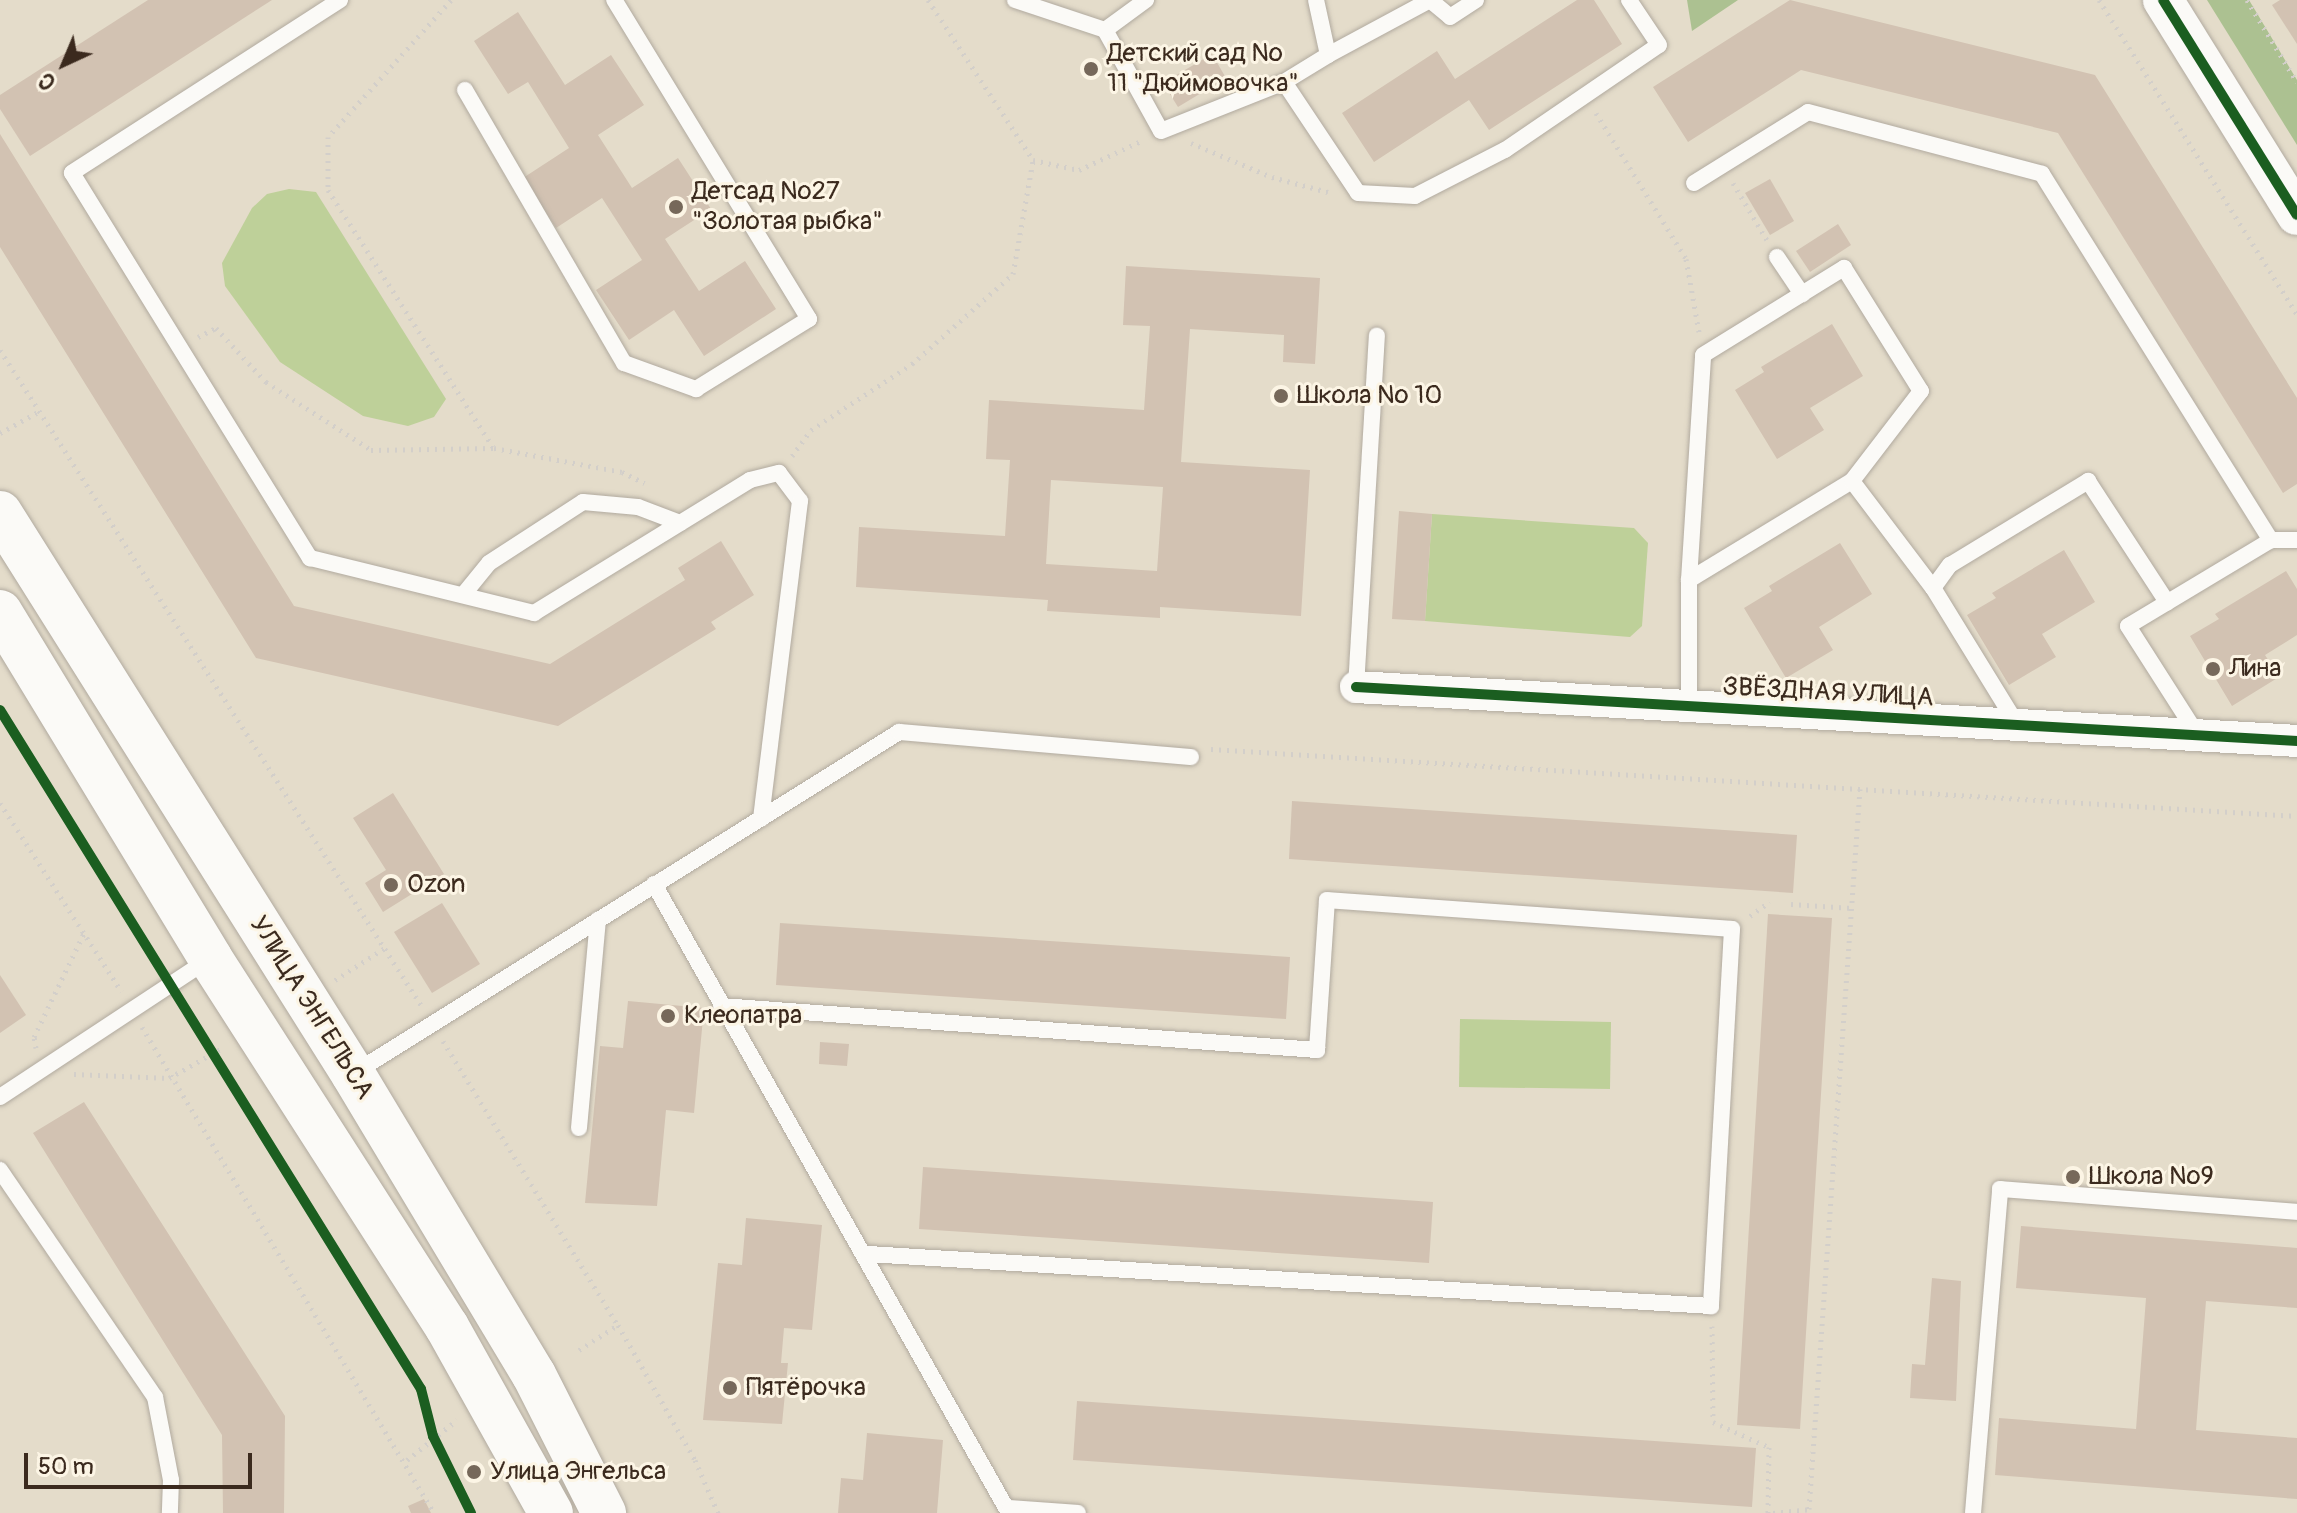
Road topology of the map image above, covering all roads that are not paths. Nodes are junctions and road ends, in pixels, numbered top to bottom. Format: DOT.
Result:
graph roads {
  1 [pos="340,0"];
  2 [pos="614,0"];
  3 [pos="1015,0"];
  4 [pos="1146,0"];
  5 [pos="1316,0"];
  6 [pos="1476,0"];
  7 [pos="1629,0"];
  8 [pos="2163,0"];
  9 [pos="1105,30"];
  10 [pos="1328,55"];
  11 [pos="1284,82"];
  12 [pos="465,90"];
  13 [pos="1694,183"];
  14 [pos="2297,215"];
  15 [pos="1777,257"];
  16 [pos="1802,294"];
  17 [pos="1377,336"];
  18 [pos="1852,481"];
  19 [pos="0,513"];
  20 [pos="680,523"];
  21 [pos="2271,540"];
  22 [pos="2297,540"];
  23 [pos="1689,580"];
  24 [pos="1933,588"];
  25 [pos="463,595"];
  26 [pos="2167,602"];
  27 [pos="0,612"];
  28 [pos="1356,687"];
  29 [pos="1689,707"];
  30 [pos="2018,726"];
  31 [pos="2197,734"];
  32 [pos="2297,741"];
  33 [pos="1191,757"];
  34 [pos="761,819"];
  35 [pos="654,884"];
  36 [pos="598,920"];
  37 [pos="210,958"];
  38 [pos="721,1006"];
  39 [pos="353,1074"];
  40 [pos="0,1097"];
  41 [pos="579,1128"];
  42 [pos="0,1170"];
  43 [pos="2297,1212"];
  44 [pos="867,1254"];
  45 [pos="1010,1511"];
  46 [pos="170,1513"];
  47 [pos="551,1513"];
  48 [pos="604,1513"];
  49 [pos="1078,1513"];
  50 [pos="1973,1513"];
  1 -- 25 [label="lane"];
  2 -- 12 [label="lane"];
  3 -- 9 [label="lane"];
  4 -- 9 [label="lane"];
  5 -- 10 [label="lane"];
  6 -- 10 [label="lane"];
  7 -- 11 [label="lane"];
  8 -- 14 [label="street"];
  9 -- 11 [label="lane"];
  10 -- 11 [label="lane"];
  13 -- 21 [label="lane"];
  15 -- 16 [label="lane"];
  16 -- 18 [label="lane"];
  16 -- 23 [label="lane"];
  17 -- 28 [label="lane"];
  18 -- 23 [label="lane"];
  18 -- 24 [label="lane"];
  19 -- 39 [label="main road, УЛИЦА ЭНГЕЛЬСА"];
  20 -- 25 [label="lane"];
  20 -- 25 [label="lane"];
  20 -- 34 [label="lane"];
  21 -- 22 [label="lane"];
  21 -- 26 [label="lane"];
  23 -- 29 [label="lane"];
  24 -- 26 [label="lane"];
  24 -- 30 [label="lane"];
  26 -- 31 [label="lane"];
  27 -- 37 [label="main road"];
  28 -- 29 [label="street, ЗВЁЗДНАЯ УЛИЦА"];
  29 -- 30 [label="street, ЗВЁЗДНАЯ УЛИЦА"];
  30 -- 31 [label="street, ЗВЁЗДНАЯ УЛИЦА"];
  31 -- 32 [label="street, ЗВЁЗДНАЯ УЛИЦА"];
  33 -- 34 [label="lane"];
  34 -- 35 [label="lane"];
  35 -- 36 [label="lane"];
  35 -- 38 [label="lane"];
  36 -- 39 [label="lane"];
  36 -- 41 [label="lane"];
  37 -- 40 [label="lane"];
  37 -- 47 [label="main road"];
  38 -- 44 [label="lane"];
  38 -- 44 [label="lane"];
  39 -- 48 [label="main road, УЛИЦА ЭНГЕЛЬСА"];
  42 -- 46 [label="lane"];
  43 -- 50 [label="lane"];
  44 -- 45 [label="lane"];
  45 -- 49 [label="lane"];
}
